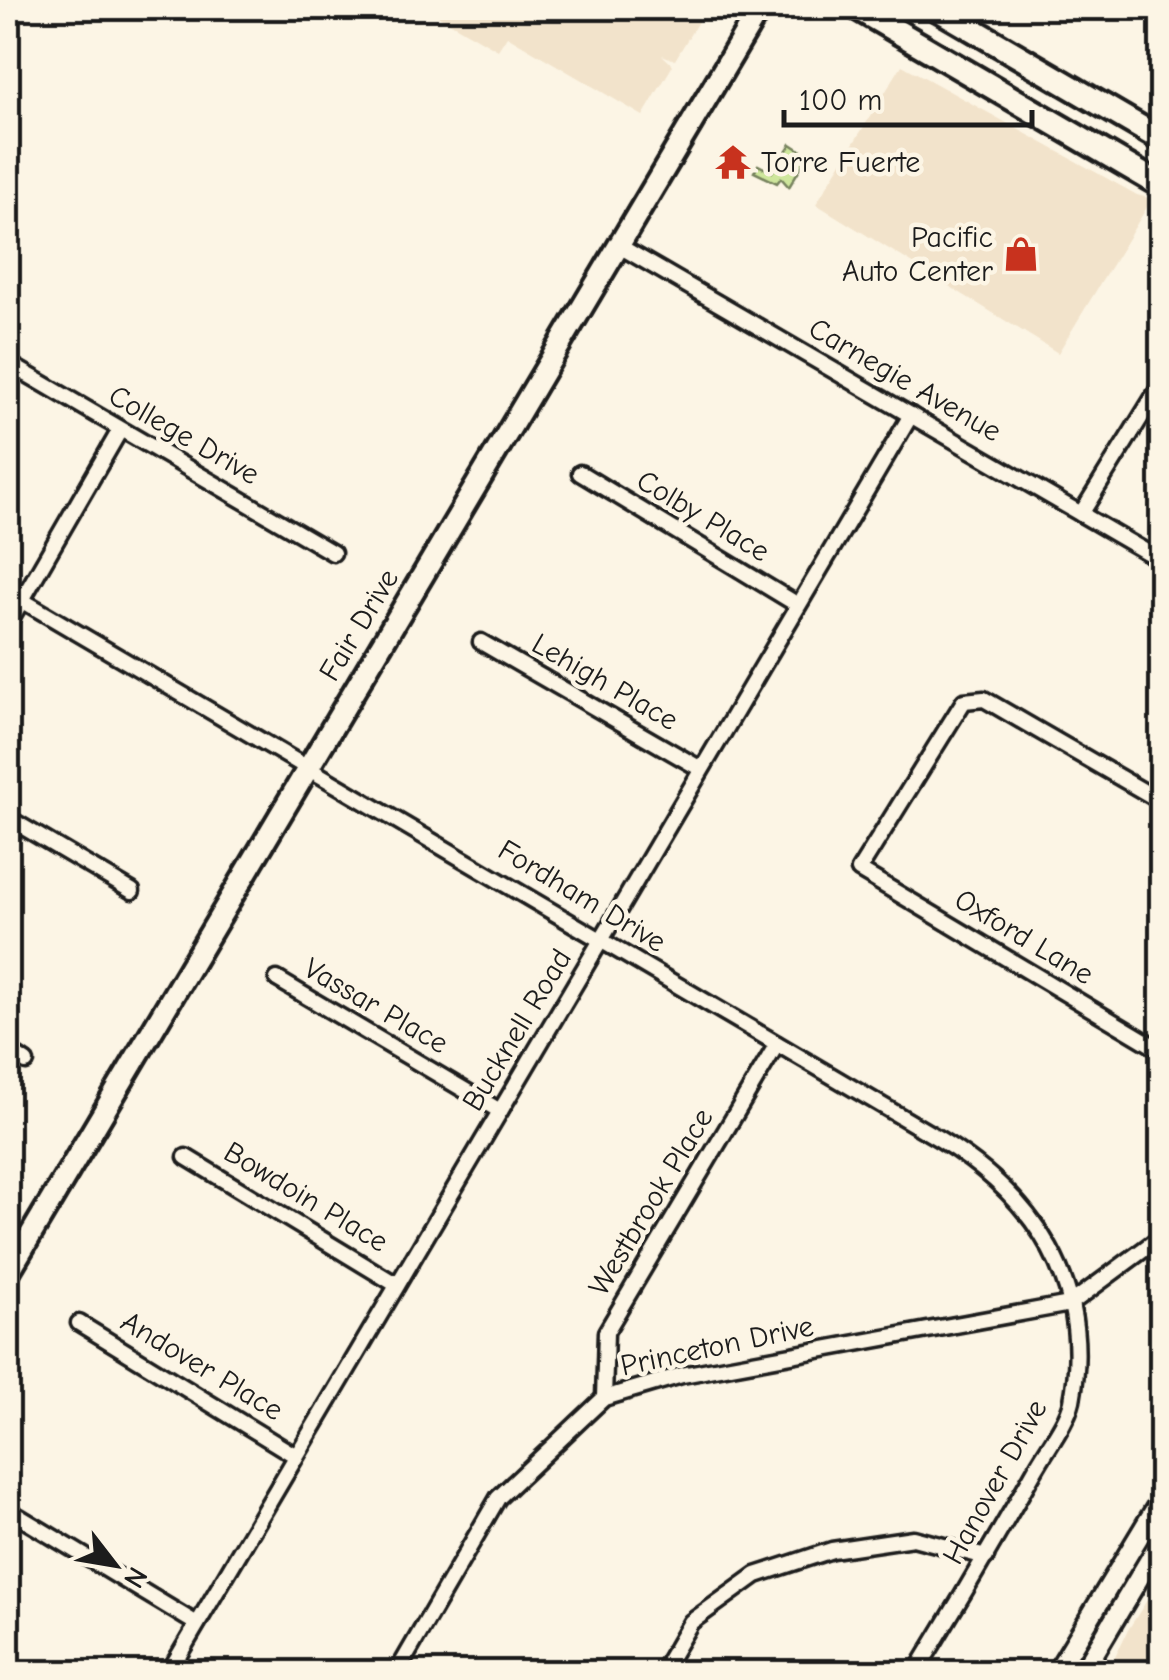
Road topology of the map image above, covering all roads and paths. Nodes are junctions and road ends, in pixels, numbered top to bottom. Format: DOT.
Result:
graph roads {
  1 [pos="760,8"];
  2 [pos="857,8"];
  3 [pos="936,8"];
  4 [pos="1162,140"];
  5 [pos="1162,186"];
  6 [pos="622,246"];
  7 [pos="8,363"];
  8 [pos="1162,382"];
  9 [pos="911,415"];
  10 [pos="120,430"];
  11 [pos="580,473"];
  12 [pos="1082,514"];
  13 [pos="333,553"];
  14 [pos="1162,561"];
  15 [pos="14,596"];
  16 [pos="798,605"];
  17 [pos="8,624"];
  18 [pos="481,642"];
  19 [pos="308,768"];
  20 [pos="701,769"];
  21 [pos="1162,802"];
  22 [pos="8,818"];
  23 [pos="132,891"];
  24 [pos="602,941"];
  25 [pos="276,980"];
  26 [pos="777,1044"];
  27 [pos="8,1050"];
  28 [pos="1162,1051"];
  29 [pos="26,1062"];
  30 [pos="500,1111"];
  31 [pos="186,1156"];
  32 [pos="1162,1236"];
  33 [pos="8,1273"];
  34 [pos="397,1284"];
  35 [pos="1070,1304"];
  36 [pos="80,1323"];
  37 [pos="604,1398"];
  38 [pos="296,1456"];
  39 [pos="1162,1498"];
  40 [pos="8,1510"];
  41 [pos="1162,1539"];
  42 [pos="986,1557"];
  43 [pos="197,1624"];
  44 [pos="169,1672"];
  45 [pos="398,1672"];
  46 [pos="662,1672"];
  47 [pos="916,1672"];
  48 [pos="1057,1672"];
  49 [pos="1083,1672"];
  1 -- 6 [label="main road, Fair Drive"];
  2 -- 5 [label="main road"];
  3 -- 4 [label="main road"];
  6 -- 9 [label="street, Carnegie Avenue"];
  6 -- 19 [label="main road, Fair Drive"];
  7 -- 10 [label="street, College Drive"];
  8 -- 12 [label="street"];
  9 -- 12 [label="street, Carnegie Avenue"];
  9 -- 16 [label="street, Bucknell Road"];
  10 -- 13 [label="street, College Drive"];
  10 -- 15 [label="street"];
  11 -- 16 [label="street, Colby Place"];
  12 -- 14 [label="street, Carnegie Avenue"];
  15 -- 17 [label="street"];
  15 -- 19 [label="street, Fordham Drive"];
  16 -- 20 [label="street, Bucknell Road"];
  18 -- 20 [label="street, Lehigh Place"];
  19 -- 24 [label="street, Fordham Drive"];
  19 -- 33 [label="main road, Fair Drive"];
  20 -- 24 [label="street, Bucknell Road"];
  21 -- 28 [label="street, Oxford Lane"];
  22 -- 23 [label="street"];
  24 -- 26 [label="street, Fordham Drive"];
  24 -- 30 [label="street, Bucknell Road"];
  25 -- 30 [label="street, Vassar Place"];
  26 -- 35 [label="street, Fordham Drive"];
  26 -- 37 [label="street, Westbrook Place"];
  27 -- 29 [label="street"];
  30 -- 34 [label="street, Bucknell Road"];
  31 -- 34 [label="street, Bowdoin Place"];
  32 -- 35 [label="street, Princeton Drive"];
  34 -- 38 [label="street, Bucknell Road"];
  35 -- 37 [label="street, Princeton Drive"];
  35 -- 42 [label="street, Hanover Drive"];
  36 -- 38 [label="street, Andover Place"];
  37 -- 45 [label="street, Princeton Drive"];
  38 -- 43 [label="street, Bucknell Road"];
  39 -- 48 [label="street"];
  40 -- 43 [label="street"];
  41 -- 49 [label="street"];
  42 -- 46 [label="street"];
  42 -- 47 [label="street, Hanover Drive"];
  43 -- 44 [label="street, Bucknell Road"];
}
